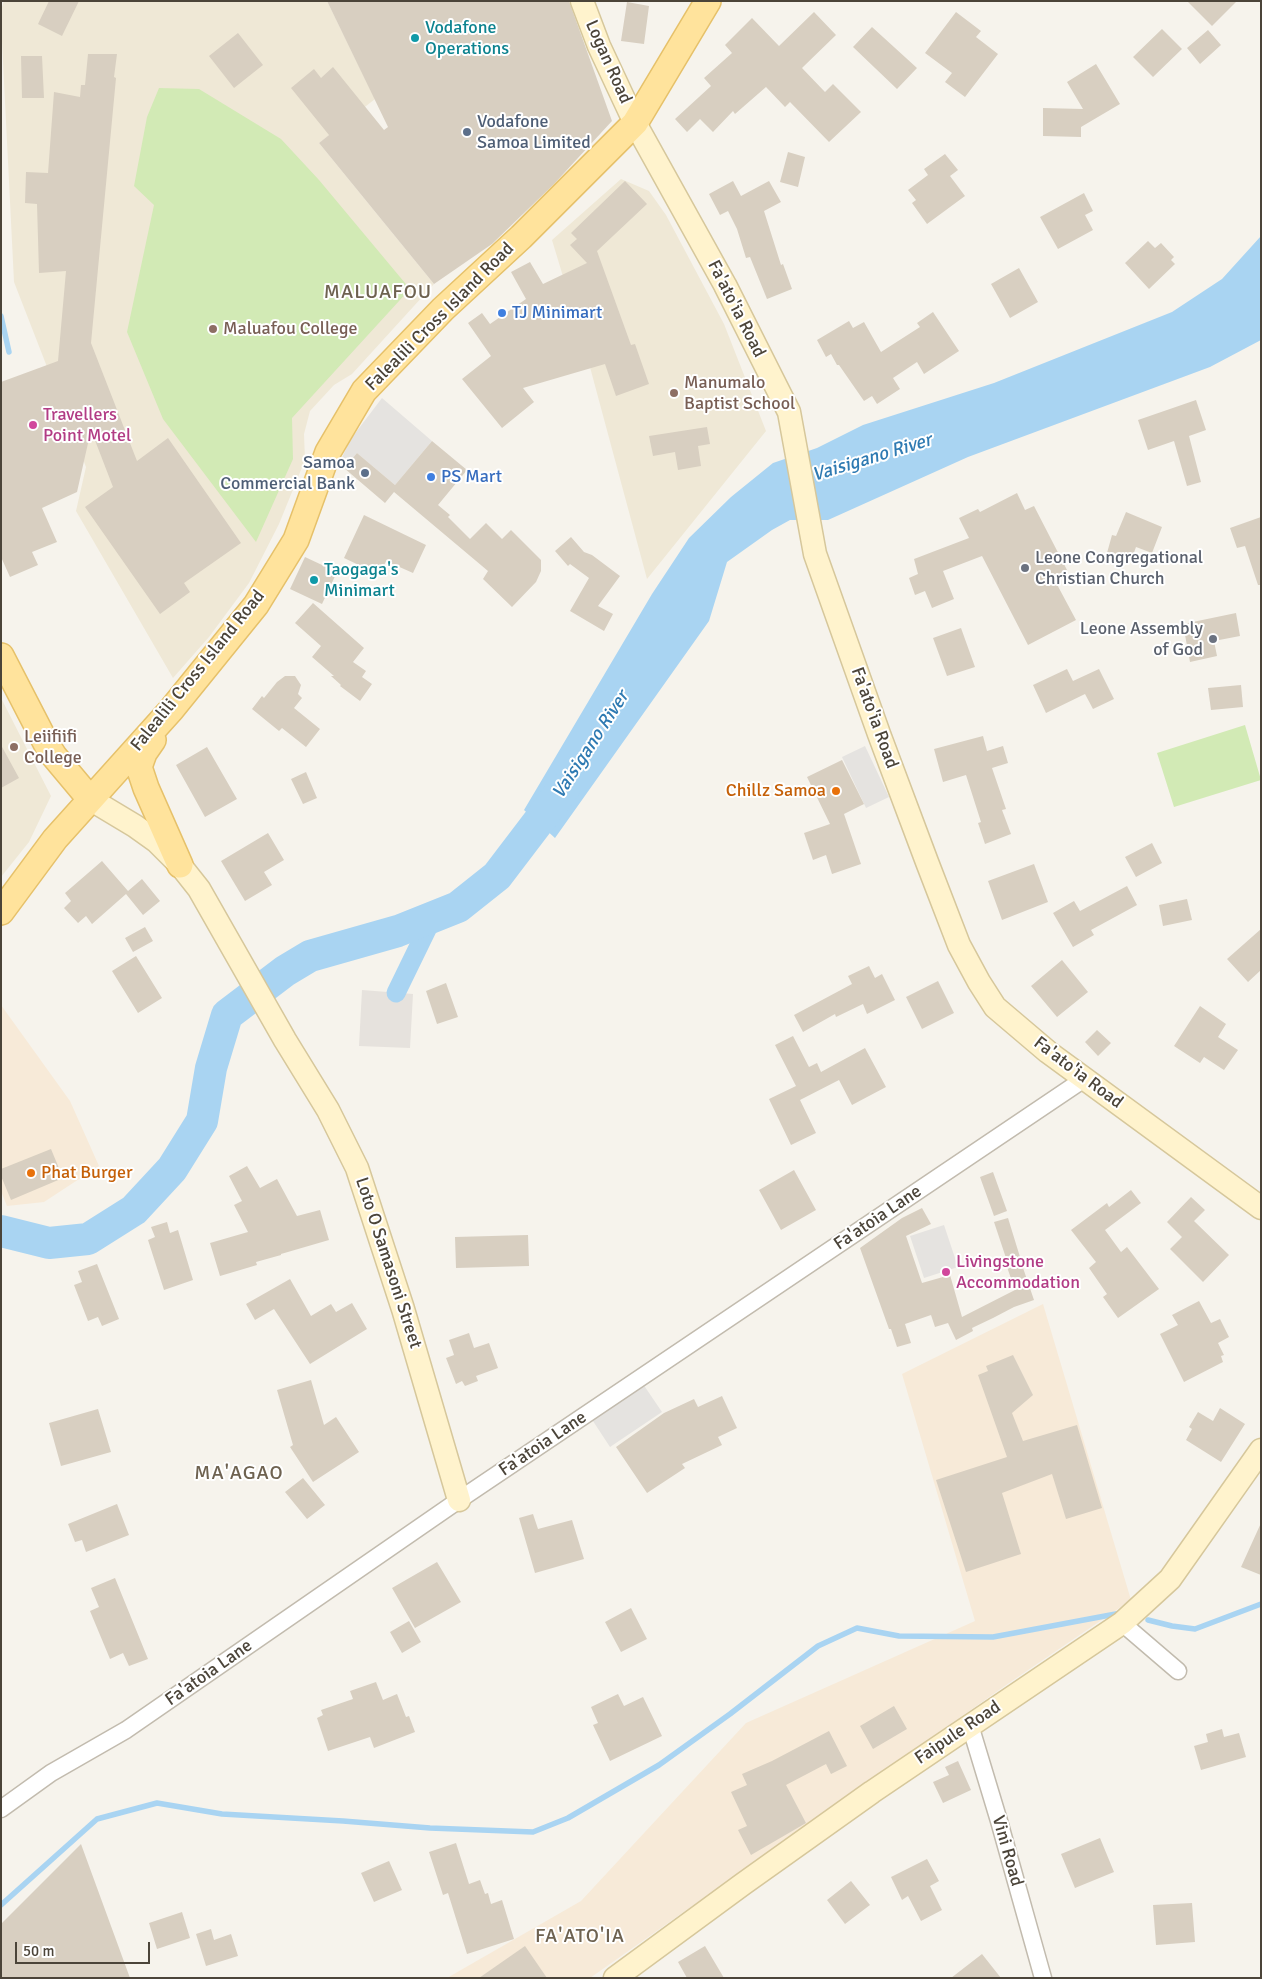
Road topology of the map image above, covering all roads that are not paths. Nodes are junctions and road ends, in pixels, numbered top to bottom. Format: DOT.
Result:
graph roads {
  1 [pos="582,1"];
  2 [pos="708,1"];
  3 [pos="634,123"];
  4 [pos="1,656"];
  5 [pos="171,710"];
  6 [pos="90,799"];
  7 [pos="180,864"];
  8 [pos="1,912"];
  9 [pos="1084,1079"];
  10 [pos="1261,1208"];
  11 [pos="1261,1450"];
  12 [pos="460,1500"];
  13 [pos="1122,1623"];
  14 [pos="1178,1671"];
  15 [pos="970,1725"];
  16 [pos="1,1809"];
  17 [pos="615,1978"];
  18 [pos="1043,1978"];
  1 -- 3 [label="main road, Logan Road"];
  2 -- 3 [label="main road, Falealili Cross Island Road"];
  3 -- 5 [label="main road, Falealili Cross Island Road"];
  3 -- 9 [label="main road, Fa'ato'ia Road"];
  4 -- 6 [label="main road"];
  5 -- 6 [label="main road, Falealili Cross Island Road"];
  5 -- 7 [label="main road"];
  6 -- 7 [label="main road"];
  6 -- 8 [label="main road, Falealili Cross Island Road"];
  7 -- 12 [label="main road, Loto O Samasoni Street"];
  9 -- 10 [label="main road, Fa'ato'ia Road"];
  9 -- 12 [label="street, Fa'atoia Lane"];
  11 -- 13 [label="main road, Faipule Road"];
  12 -- 16 [label="street, Fa'atoia Lane"];
  13 -- 14 [label="street"];
  13 -- 15 [label="main road, Faipule Road"];
  15 -- 17 [label="main road, Faipule Road"];
  15 -- 18 [label="street, Vini Road"];
}
